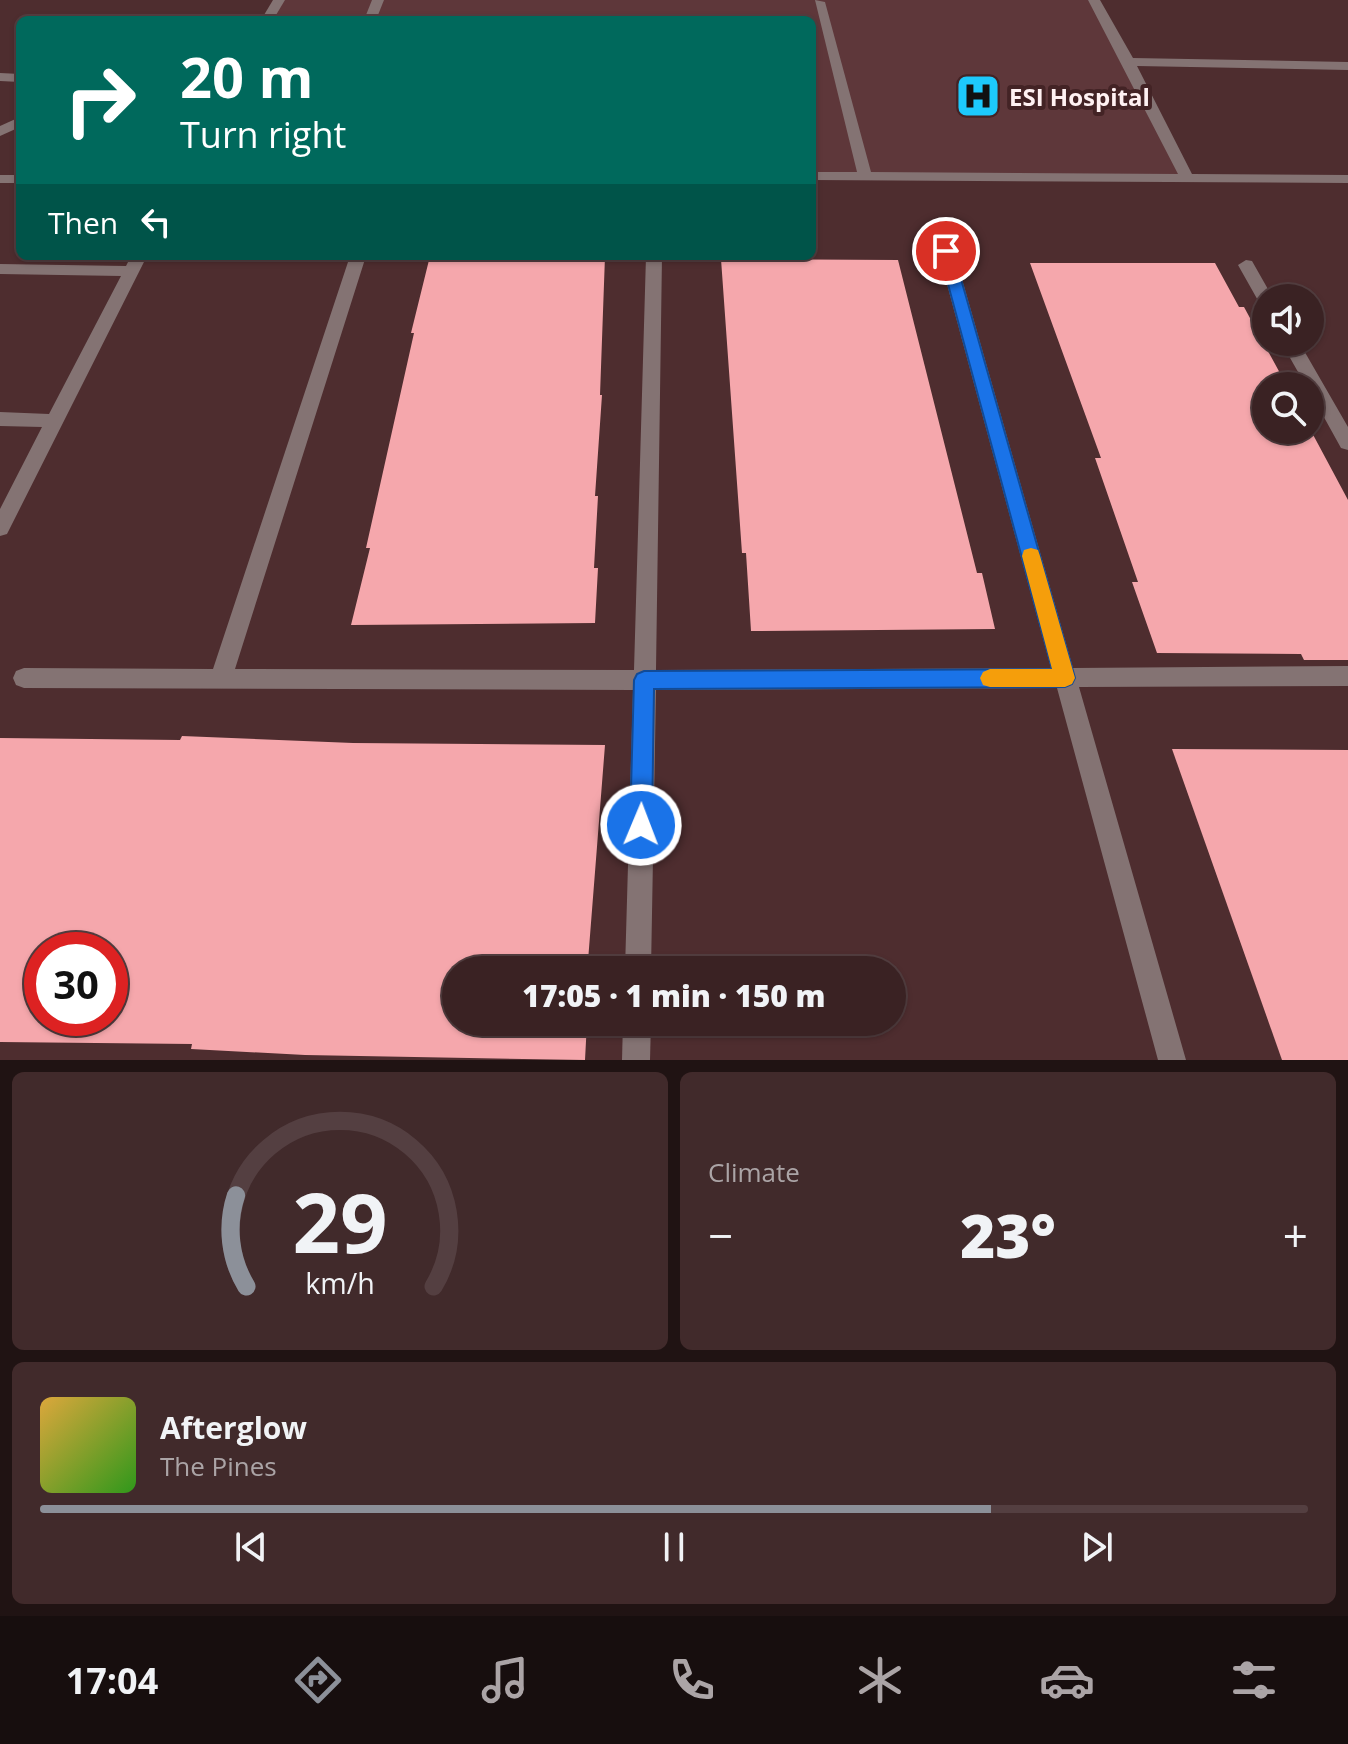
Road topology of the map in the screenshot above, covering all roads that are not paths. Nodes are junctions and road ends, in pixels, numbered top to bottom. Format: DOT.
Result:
graph roads {
  1 [pos="1094,0"];
  2 [pos="819,2"];
  3 [pos="1129,62"];
  4 [pos="1348,66"];
  5 [pos="816,176"];
  6 [pos="865,176"];
  7 [pos="1187,178"];
  8 [pos="1348,179"];
  9 [pos="946,251"];
  10 [pos="357,260"];
  11 [pos="654,260"];
  12 [pos="136,264"];
  13 [pos="1246,265"];
  14 [pos="0,269"];
  15 [pos="1257,284"];
  16 [pos="1298,356"];
  17 [pos="0,419"];
  18 [pos="55,421"];
  19 [pos="1348,443"];
  20 [pos="0,528"];
  21 [pos="1348,676"];
  22 [pos="24,678"];
  23 [pos="1065,678"];
  24 [pos="220,680"];
  25 [pos="644,680"];
  26 [pos="638,956"];
  27 [pos="637,1036"];
  28 [pos="636,1060"];
  29 [pos="1172,1060"];
  1 -- 3 [label="street"];
  2 -- 6 [label="street"];
  3 -- 4 [label="street"];
  3 -- 7 [label="street"];
  5 -- 6 [label="street"];
  6 -- 7 [label="street"];
  7 -- 8 [label="street"];
  9 -- 23 [label="street"];
  10 -- 24 [label="street"];
  11 -- 25 [label="street"];
  12 -- 14 [label="street"];
  12 -- 18 [label="street"];
  13 -- 15 [label="street"];
  16 -- 19 [label="street"];
  17 -- 18 [label="street"];
  18 -- 20 [label="street"];
  21 -- 23 [label="street"];
  22 -- 24 [label="street"];
  23 -- 25 [label="street"];
  23 -- 29 [label="street"];
  24 -- 25 [label="street"];
  25 -- 26 [label="street"];
  27 -- 28 [label="street"];
}
